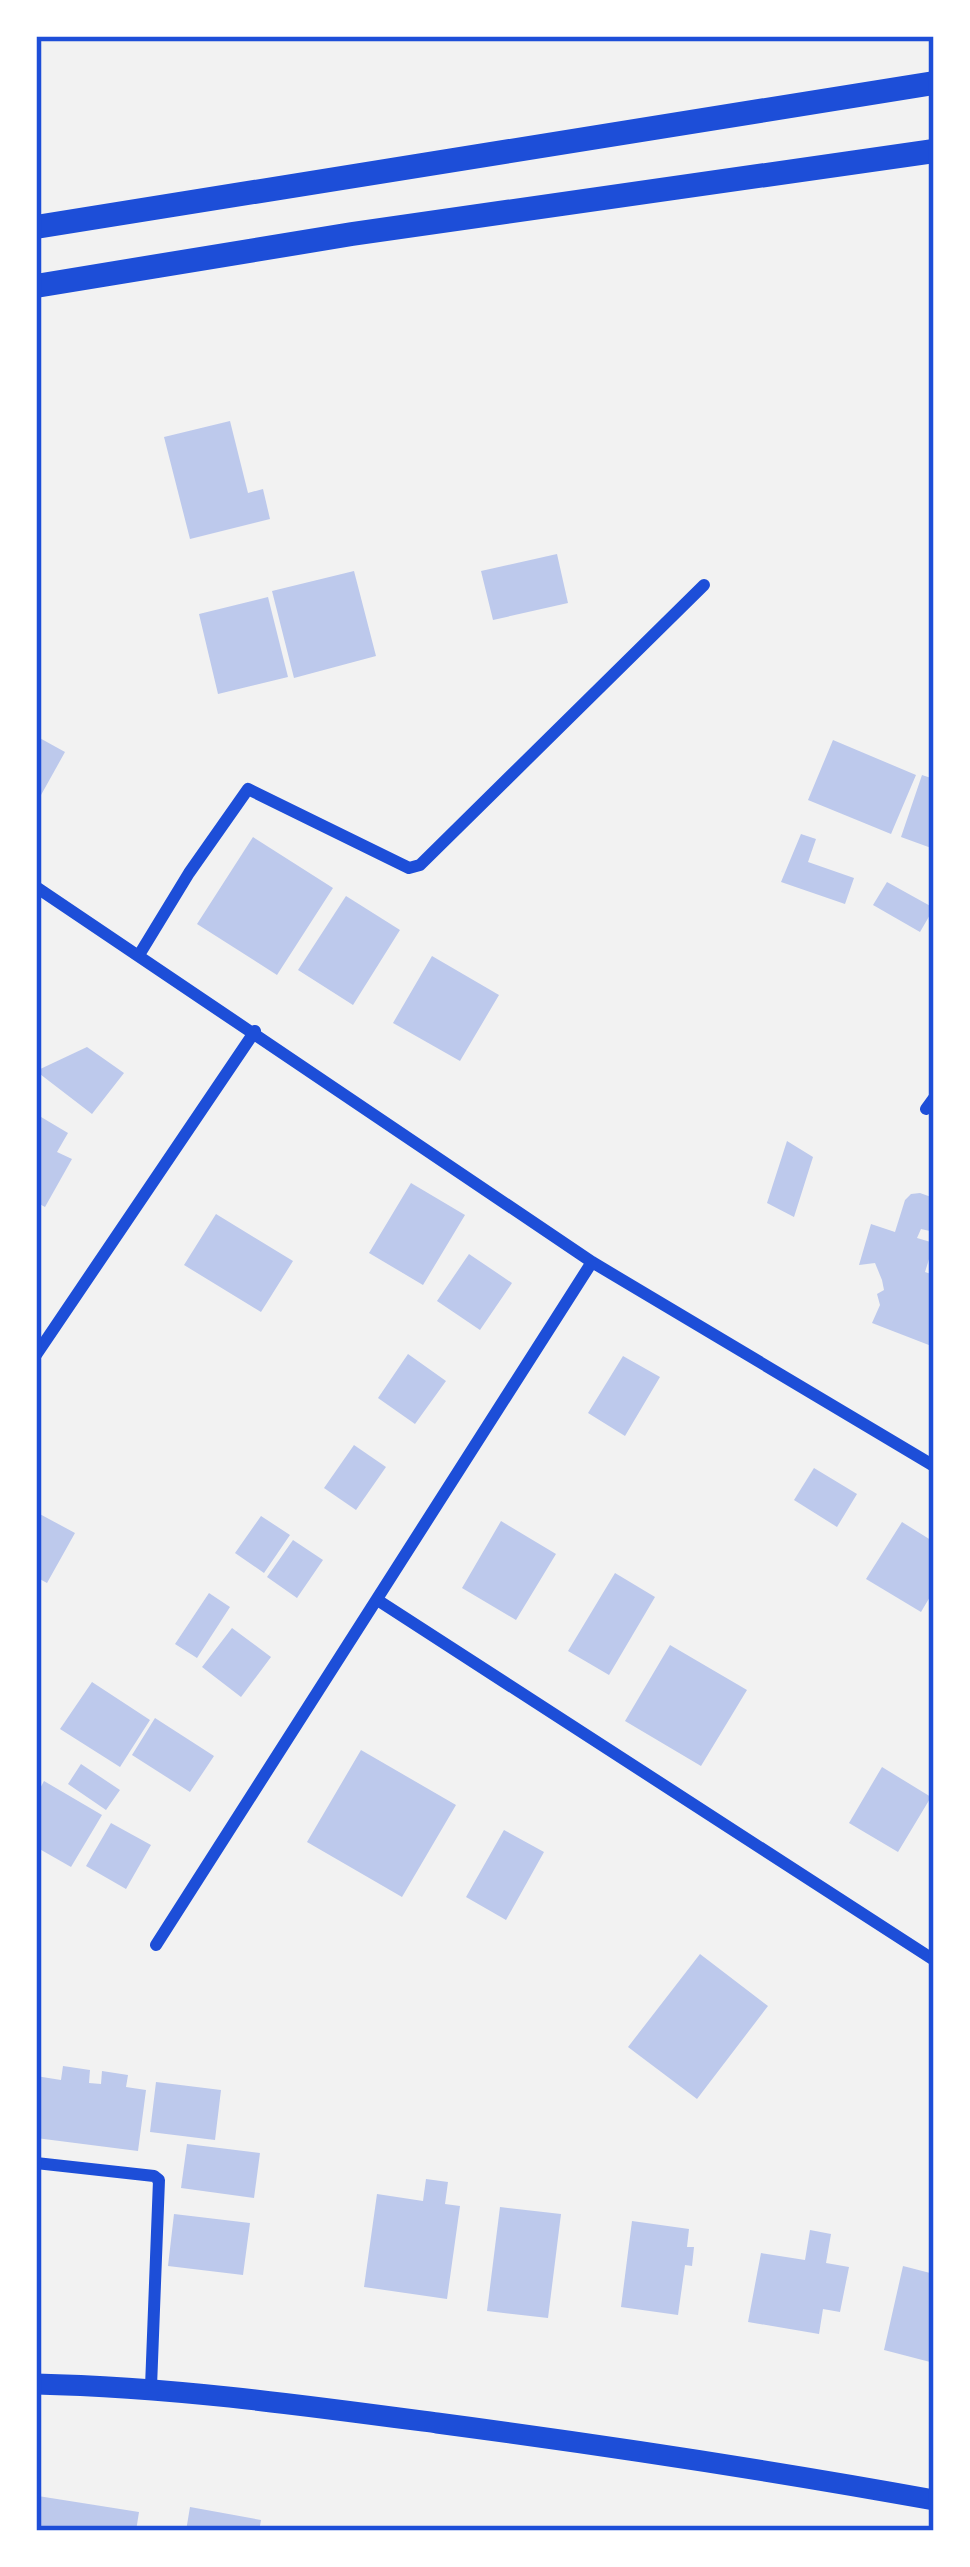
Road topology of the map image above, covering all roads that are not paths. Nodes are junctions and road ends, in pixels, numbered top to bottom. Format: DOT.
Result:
graph roads {
  1 [pos="934,83"];
  2 [pos="934,151"];
  3 [pos="36,227"];
  4 [pos="36,286"];
  5 [pos="704,584"];
  6 [pos="36,887"];
  7 [pos="140,955"];
  8 [pos="255,1031"];
  9 [pos="592,1262"];
  10 [pos="36,1355"];
  11 [pos="934,1466"];
  12 [pos="379,1601"];
  13 [pos="155,1945"];
  14 [pos="934,1960"];
  15 [pos="36,2163"];
  16 [pos="36,2384"];
  17 [pos="152,2387"];
  18 [pos="934,2500"];
  1 -- 3 [label="main road"];
  2 -- 4 [label="main road"];
  5 -- 7 [label="street"];
  6 -- 7 [label="street"];
  7 -- 8 [label="street"];
  8 -- 9 [label="street"];
  8 -- 10 [label="street"];
  9 -- 11 [label="street"];
  9 -- 12 [label="street"];
  12 -- 13 [label="street"];
  12 -- 14 [label="street"];
  15 -- 17 [label="street"];
  16 -- 17 [label="street"];
  17 -- 18 [label="street"];
}
